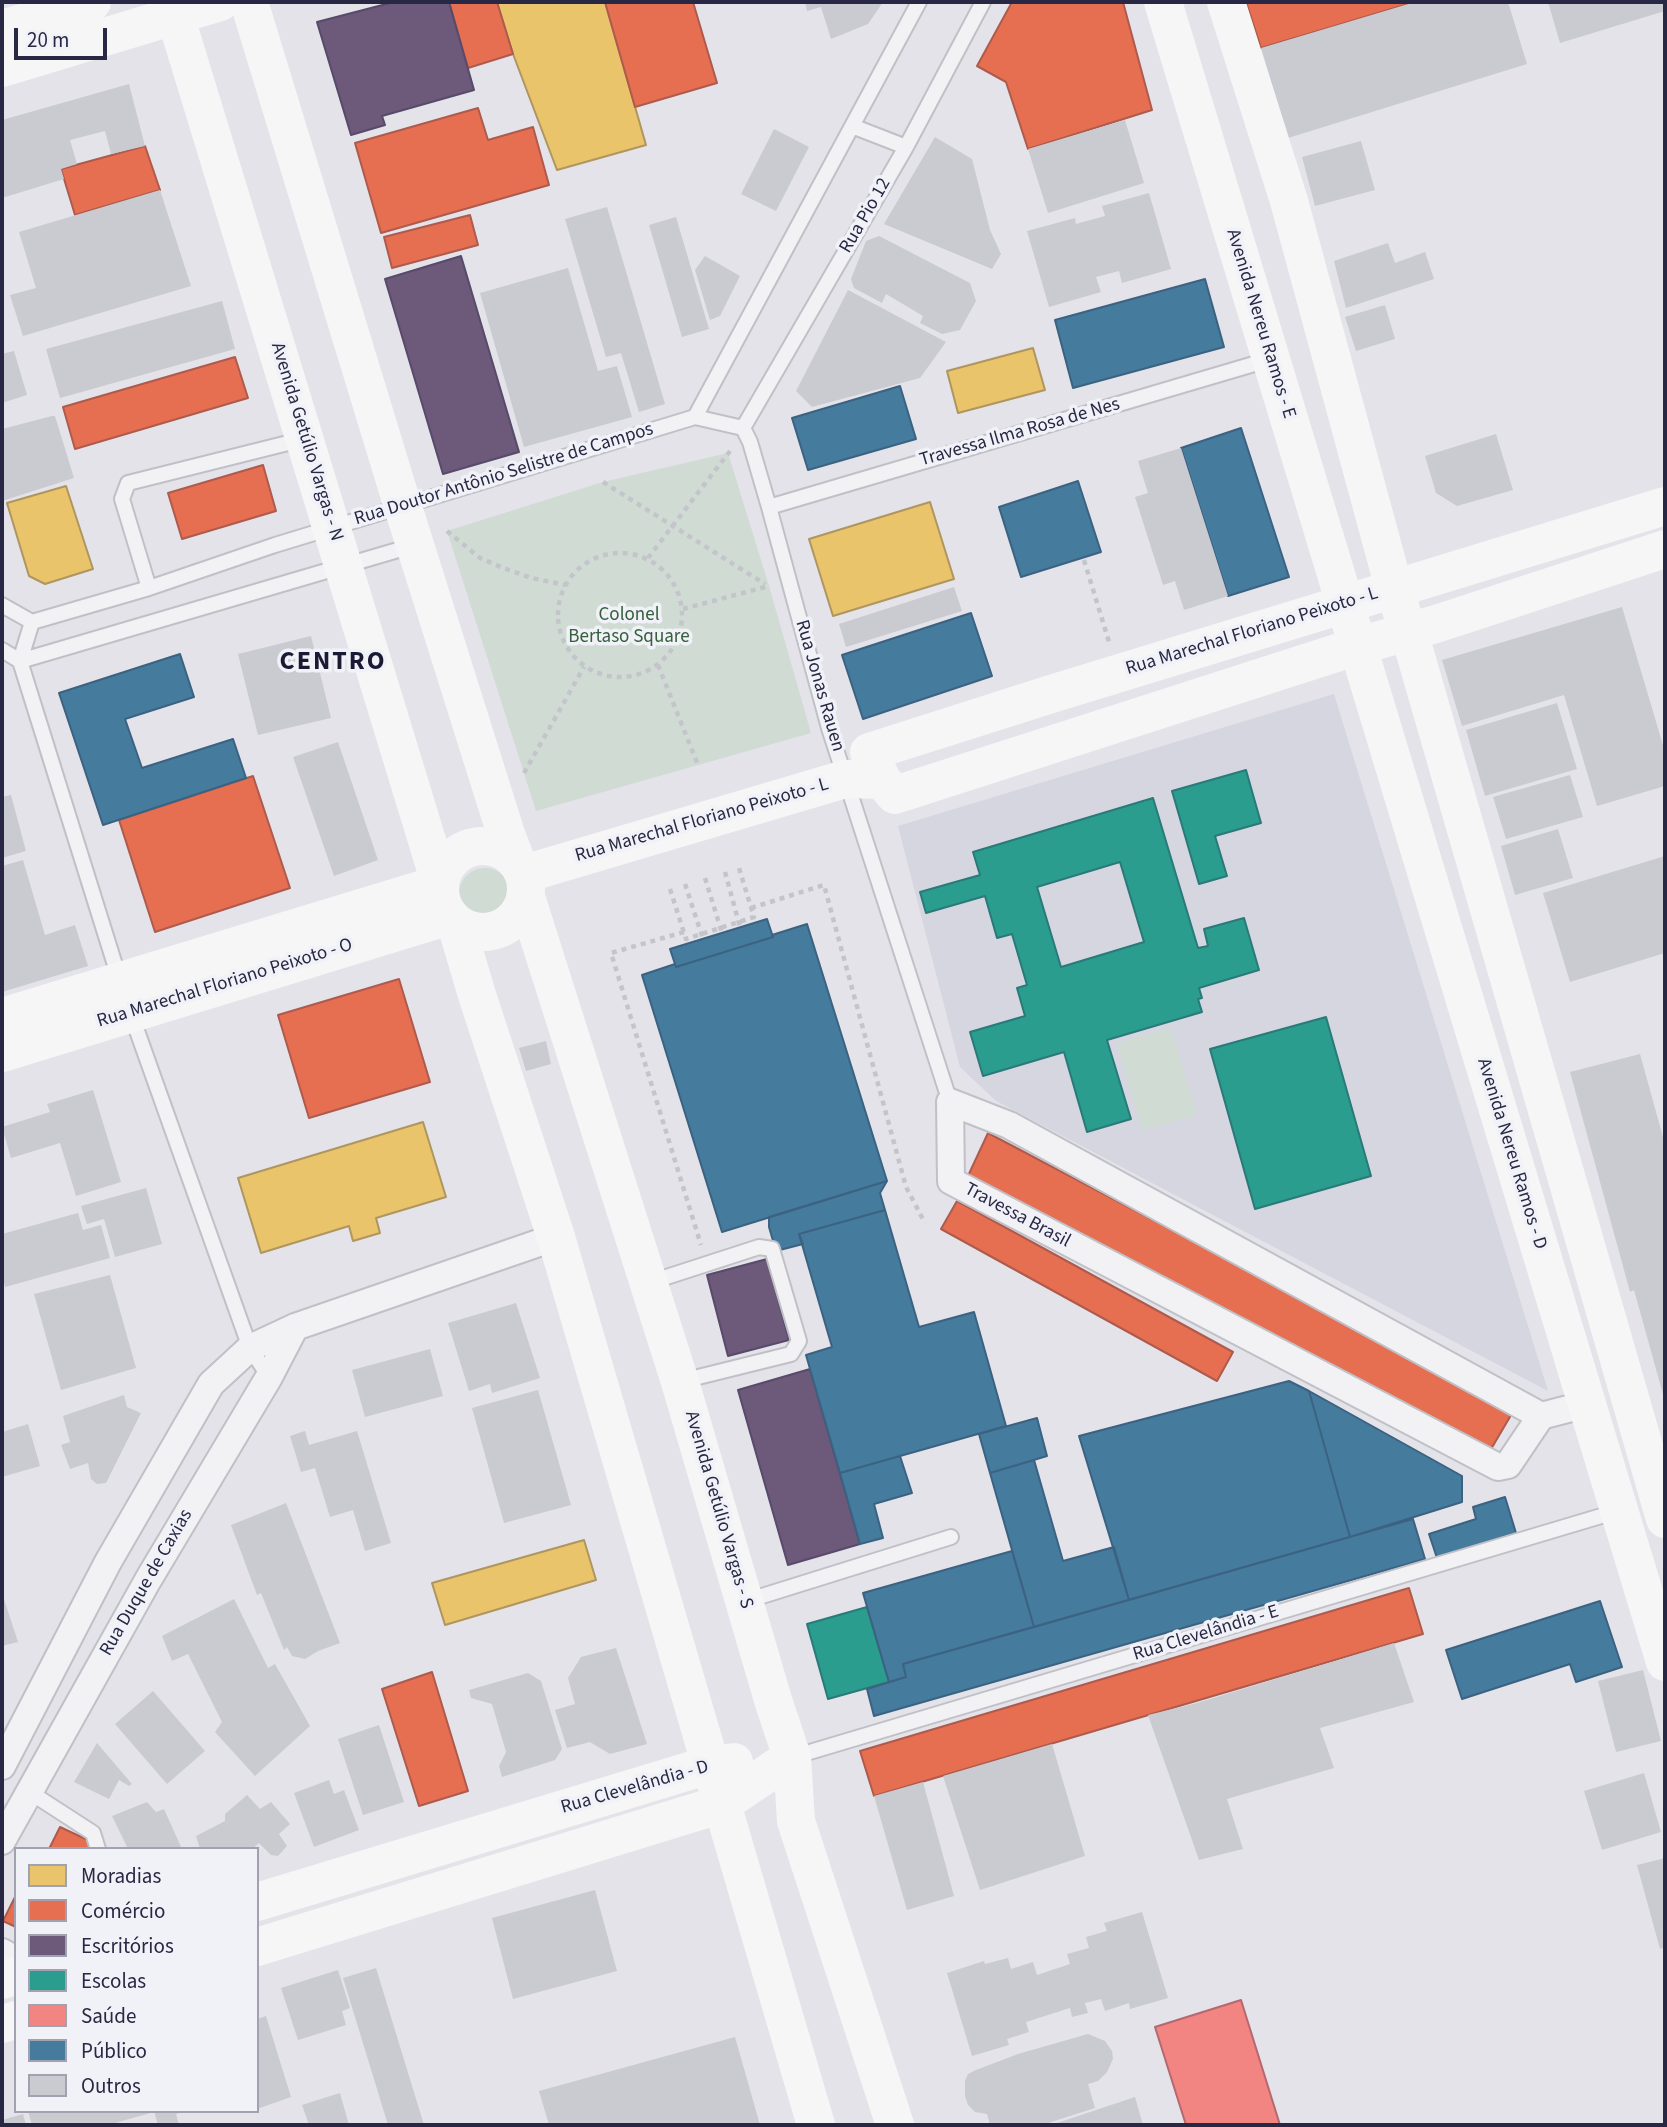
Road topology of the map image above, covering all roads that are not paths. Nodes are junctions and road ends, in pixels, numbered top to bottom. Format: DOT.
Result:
graph roads {
  1 [pos="92,2"];
  2 [pos="220,2"];
  3 [pos="249,2"];
  4 [pos="919,2"];
  5 [pos="983,2"];
  6 [pos="1163,2"];
  7 [pos="1226,2"];
  8 [pos="173,9"];
  9 [pos="2,29"];
  10 [pos="2,68"];
  11 [pos="852,126"];
  12 [pos="906,147"];
  13 [pos="1271,359"];
  14 [pos="695,417"];
  15 [pos="743,428"];
  16 [pos="305,439"];
  17 [pos="1665,506"];
  18 [pos="402,507"];
  19 [pos="769,507"];
  20 [pos="332,527"];
  21 [pos="431,538"];
  22 [pos="1665,549"];
  23 [pos="344,566"];
  24 [pos="149,588"];
  25 [pos="1394,589"];
  26 [pos="1345,604"];
  27 [pos="2,605"];
  28 [pos="32,622"];
  29 [pos="1407,632"];
  30 [pos="1358,646"];
  31 [pos="2,650"];
  32 [pos="20,660"];
  33 [pos="864,779"];
  34 [pos="522,877"];
  35 [pos="446,902"];
  36 [pos="125,997"];
  37 [pos="2,1017"];
  38 [pos="2,1053"];
  39 [pos="950,1102"];
  40 [pos="556,1237"];
  41 [pos="649,1282"];
  42 [pos="295,1327"];
  43 [pos="250,1348"];
  44 [pos="269,1377"];
  45 [pos="680,1382"];
  46 [pos="1587,1405"];
  47 [pos="1541,1416"];
  48 [pos="1663,1500"];
  49 [pos="1620,1510"];
  50 [pos="951,1537"];
  51 [pos="745,1601"];
  52 [pos="1665,1662"];
  53 [pos="792,1757"];
  54 [pos="709,1765"];
  55 [pos="2,1766"];
  56 [pos="28,1791"];
  57 [pos="722,1804"];
  58 [pos="2,1841"];
  59 [pos="97,1847"];
  60 [pos="259,1901"];
  61 [pos="259,1946"];
  62 [pos="816,2125"];
  63 [pos="895,2125"];
  1 -- 9 [label="street"];
  2 -- 8 [label="street"];
  3 -- 18 [label="street"];
  4 -- 11 [label="lane"];
  5 -- 12 [label="lane, Rua Pio 12"];
  6 -- 13 [label="street, Avenida Nereu Ramos - E"];
  7 -- 25 [label="street"];
  8 -- 10 [label="street"];
  8 -- 16 [label="street, Avenida Getúlio Vargas - N"];
  11 -- 12 [label="lane"];
  11 -- 14 [label="lane"];
  12 -- 15 [label="lane, Rua Pio 12"];
  13 -- 19 [label="lane, Travessa Ilma Rosa de Nes"];
  13 -- 26 [label="street, Avenida Nereu Ramos - E"];
  14 -- 15 [label="lane"];
  14 -- 18 [label="lane, Rua Doutor Antônio Selistre de Campos"];
  15 -- 19 [label="lane, Rua Jonas Rauen"];
  16 -- 20 [label="street, Avenida Getúlio Vargas - N"];
  16 -- 24 [label="lane"];
  17 -- 25 [label="street, Rua Marechal Floriano Peixoto - L"];
  18 -- 20 [label="lane, Rua Doutor Antônio Selistre de Campos"];
  18 -- 21 [label="street"];
  19 -- 33 [label="lane, Rua Jonas Rauen"];
  20 -- 23 [label="street, Avenida Getúlio Vargas - N"];
  20 -- 24 [label="lane, Rua Doutor Antônio Selistre de Campos"];
  21 -- 23 [label="lane"];
  21 -- 34 [label="street"];
  22 -- 29 [label="street"];
  23 -- 32 [label="lane"];
  23 -- 35 [label="street, Avenida Getúlio Vargas - N"];
  24 -- 28 [label="lane, Rua Doutor Antônio Selistre de Campos"];
  25 -- 26 [label="street, Rua Marechal Floriano Peixoto - L"];
  25 -- 29 [label="street"];
  26 -- 30 [label="street, Avenida Nereu Ramos - E"];
  26 -- 33 [label="street, Rua Marechal Floriano Peixoto - L"];
  27 -- 28 [label="lane"];
  28 -- 32 [label="lane"];
  29 -- 30 [label="street"];
  29 -- 48 [label="street"];
  30 -- 33 [label="street"];
  30 -- 46 [label="street, Avenida Nereu Ramos - D"];
  31 -- 32 [label="lane"];
  32 -- 36 [label="lane"];
  33 -- 34 [label="street, Rua Marechal Floriano Peixoto - L"];
  33 -- 39 [label="lane, Rua Jonas Rauen"];
  34 -- 35 [label="street"];
  34 -- 35 [label="street"];
  34 -- 41 [label="street, Avenida Getúlio Vargas - S"];
  35 -- 36 [label="street, Rua Marechal Floriano Peixoto - O"];
  35 -- 40 [label="street"];
  36 -- 37 [label="street, Rua Marechal Floriano Peixoto - O"];
  36 -- 38 [label="street, Rua Marechal Floriano Peixoto - O"];
  36 -- 43 [label="lane"];
  39 -- 47 [label="street"];
  39 -- 47 [label="street, Travessa Brasil"];
  40 -- 42 [label="street"];
  40 -- 54 [label="street"];
  41 -- 45 [label="street, Avenida Getúlio Vargas - S"];
  41 -- 45 [label="lane"];
  42 -- 43 [label="street"];
  42 -- 44 [label="street, Rua Duque de Caxias"];
  43 -- 44 [label="lane"];
  43 -- 55 [label="street"];
  44 -- 56 [label="street, Rua Duque de Caxias"];
  45 -- 51 [label="street, Avenida Getúlio Vargas - S"];
  46 -- 47 [label="street"];
  46 -- 49 [label="street, Avenida Nereu Ramos - D"];
  48 -- 49 [label="street, Rua Clevelândia - E"];
  49 -- 52 [label="street, Avenida Nereu Ramos - D"];
  49 -- 53 [label="lane, Rua Clevelândia - E"];
  50 -- 51 [label="lane"];
  51 -- 53 [label="street, Avenida Getúlio Vargas - S"];
  53 -- 54 [label="street, Rua Clevelândia - D"];
  53 -- 57 [label="street, Rua Clevelândia - D"];
  53 -- 63 [label="street, Avenida Getúlio Vargas - S"];
  54 -- 57 [label="street"];
  54 -- 60 [label="street, Rua Clevelândia - D"];
  56 -- 58 [label="street, Rua Duque de Caxias"];
  56 -- 59 [label="lane"];
  57 -- 61 [label="street, Rua Clevelândia - D"];
  57 -- 62 [label="street"];
}
